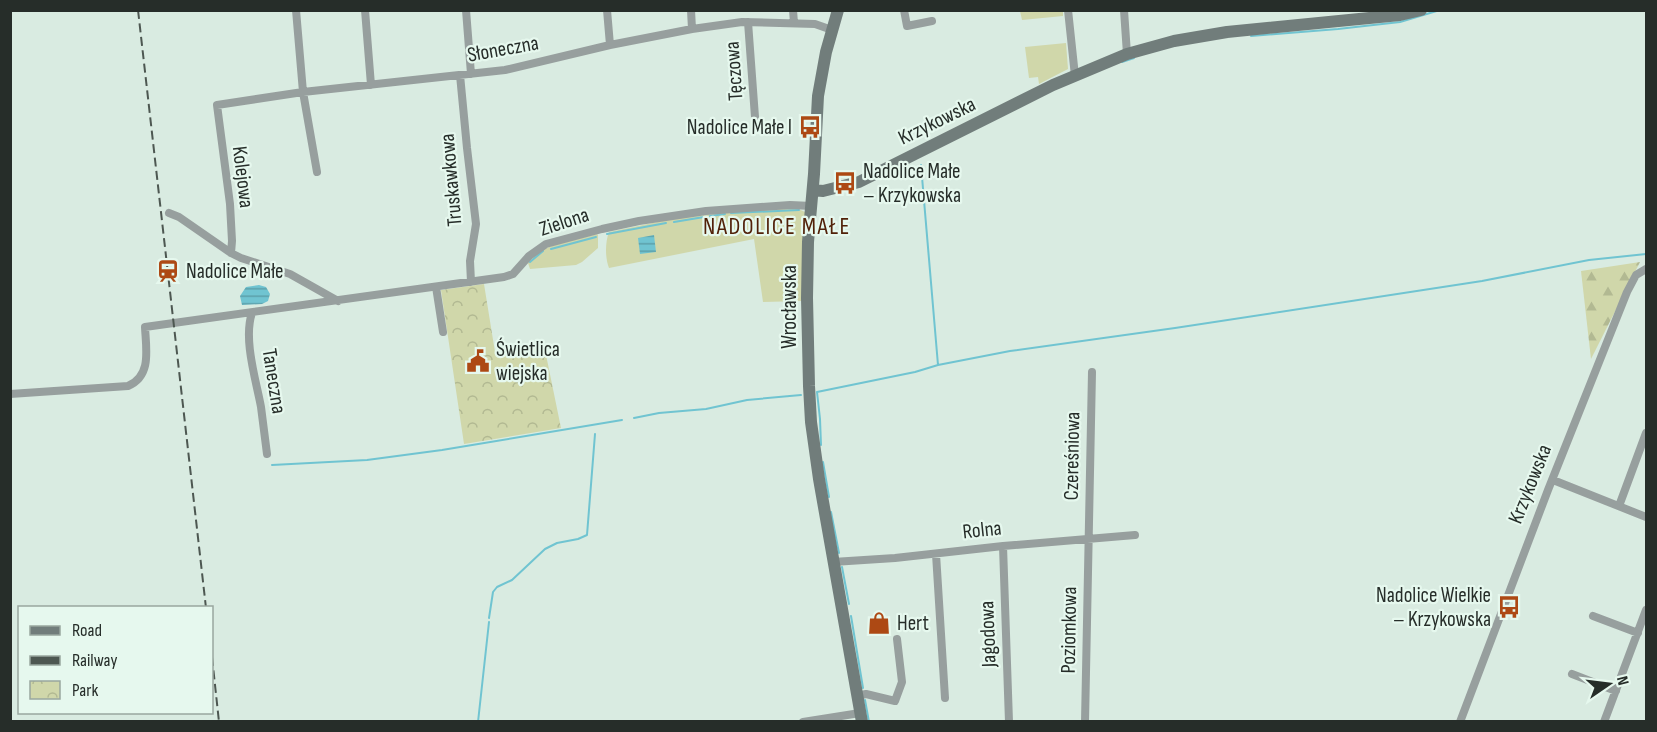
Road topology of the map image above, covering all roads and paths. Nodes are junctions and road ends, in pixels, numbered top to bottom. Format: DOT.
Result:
graph roads {
  1 [pos="297,10"];
  2 [pos="365,10"];
  3 [pos="466,10"];
  4 [pos="607,10"];
  5 [pos="691,10"];
  6 [pos="793,10"];
  7 [pos="838,10"];
  8 [pos="904,10"];
  9 [pos="1068,10"];
  10 [pos="1124,10"];
  11 [pos="1420,10"];
  12 [pos="932,21"];
  13 [pos="748,22"];
  14 [pos="794,23"];
  15 [pos="692,28"];
  16 [pos="832,30"];
  17 [pos="610,45"];
  18 [pos="1127,54"];
  19 [pos="471,74"];
  20 [pos="460,75"];
  21 [pos="1075,76"];
  22 [pos="371,85"];
  23 [pos="303,92"];
  24 [pos="217,105"];
  25 [pos="755,117"];
  26 [pos="317,172"];
  27 [pos="813,190"];
  28 [pos="812,206"];
  29 [pos="169,213"];
  30 [pos="231,253"];
  31 [pos="1647,269"];
  32 [pos="471,282"];
  33 [pos="436,287"];
  34 [pos="339,301"];
  35 [pos="252,313"];
  36 [pos="443,332"];
  37 [pos="1092,372"];
  38 [pos="10,394"];
  39 [pos="1647,433"];
  40 [pos="267,454"];
  41 [pos="1553,480"];
  42 [pos="1619,506"];
  43 [pos="1647,517"];
  44 [pos="1135,536"];
  45 [pos="1088,539"];
  46 [pos="1003,546"];
  47 [pos="936,554"];
  48 [pos="834,565"];
  49 [pos="1647,610"];
  50 [pos="1593,616"];
  51 [pos="1638,633"];
  52 [pos="897,639"];
  53 [pos="1572,674"];
  54 [pos="1616,691"];
  55 [pos="857,696"];
  56 [pos="945,698"];
  57 [pos="861,717"];
  58 [pos="803,722"];
  59 [pos="1009,722"];
  60 [pos="1085,722"];
  61 [pos="1460,722"];
  62 [pos="1604,722"];
  1 -- 23 [label="street"];
  2 -- 22 [label="street"];
  3 -- 19 [label="street"];
  4 -- 17 [label="street"];
  5 -- 15 [label="street"];
  6 -- 14 [label="street"];
  7 -- 16 [label="street, Wrocławska"];
  8 -- 12 [label="street"];
  9 -- 21 [label="street"];
  10 -- 18 [label="street"];
  11 -- 18 [label="street, Krzykowska"];
  13 -- 14 [label="street, Słoneczna"];
  13 -- 15 [label="street, Słoneczna"];
  13 -- 25 [label="street, Tęczowa"];
  14 -- 16 [label="street, Słoneczna"];
  15 -- 17 [label="street, Słoneczna"];
  16 -- 27 [label="street, Wrocławska"];
  17 -- 19 [label="street, Słoneczna"];
  18 -- 21 [label="street, Krzykowska"];
  19 -- 20 [label="street, Słoneczna"];
  20 -- 22 [label="street, Słoneczna"];
  20 -- 32 [label="street, Truskawkowa"];
  21 -- 27 [label="street, Krzykowska"];
  22 -- 23 [label="street, Słoneczna"];
  23 -- 24 [label="street, Słoneczna"];
  23 -- 26 [label="street"];
  24 -- 30 [label="street, Kolejowa"];
  27 -- 28 [label="street, Wrocławska"];
  28 -- 32 [label="street, Zielona"];
  28 -- 48 [label="street, Wrocławska"];
  29 -- 30 [label="street"];
  30 -- 34 [label="street"];
  31 -- 41 [label="street, Krzykowska"];
  32 -- 33 [label="street, Zielona"];
  33 -- 34 [label="street, Zielona"];
  33 -- 36 [label="street"];
  34 -- 35 [label="street, Zielona"];
  35 -- 38 [label="street, Zielona"];
  35 -- 40 [label="street, Taneczna"];
  37 -- 45 [label="street, Czereśniowa"];
  39 -- 42 [label="street"];
  41 -- 42 [label="street"];
  41 -- 61 [label="street, Krzykowska"];
  42 -- 43 [label="street"];
  44 -- 45 [label="street, Rolna"];
  45 -- 46 [label="street, Rolna"];
  45 -- 60 [label="street, Poziomkowa"];
  46 -- 47 [label="street, Rolna"];
  46 -- 59 [label="street, Jagodowa"];
  47 -- 48 [label="street, Rolna"];
  47 -- 56 [label="street"];
  48 -- 55 [label="street, Wrocławska"];
  49 -- 51 [label="street"];
  50 -- 51 [label="street"];
  51 -- 54 [label="street"];
  52 -- 55 [label="street"];
  53 -- 54 [label="street"];
  54 -- 62 [label="street"];
  55 -- 57 [label="street, Wrocławska"];
  57 -- 58 [label="street"];
}
